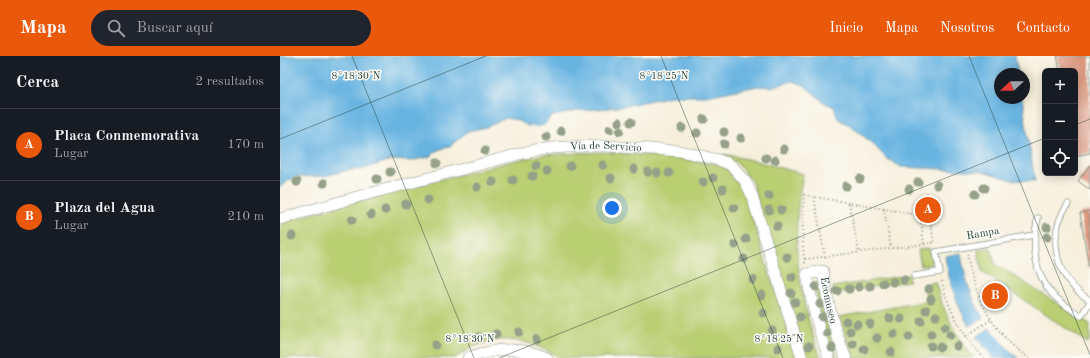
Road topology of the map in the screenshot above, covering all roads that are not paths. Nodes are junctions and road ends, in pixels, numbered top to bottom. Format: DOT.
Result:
graph roads {
  1 [pos="1068,204"];
  2 [pos="280,218"];
  3 [pos="1038,218"];
  4 [pos="1034,235"];
  5 [pos="914,276"];
  6 [pos="1090,301"];
  7 [pos="468,358"];
  8 [pos="547,358"];
  9 [pos="802,358"];
  10 [pos="829,358"];
  11 [pos="846,358"];
  1 -- 6 [label="lane"];
  2 -- 9 [label="street, Vía de Servicio"];
  3 -- 4 [label="lane"];
  4 -- 5 [label="lane, Rampa"];
  4 -- 6 [label="lane"];
  7 -- 8 [label="street"];
  10 -- 11 [label="street, Ecomuseo"];
}
